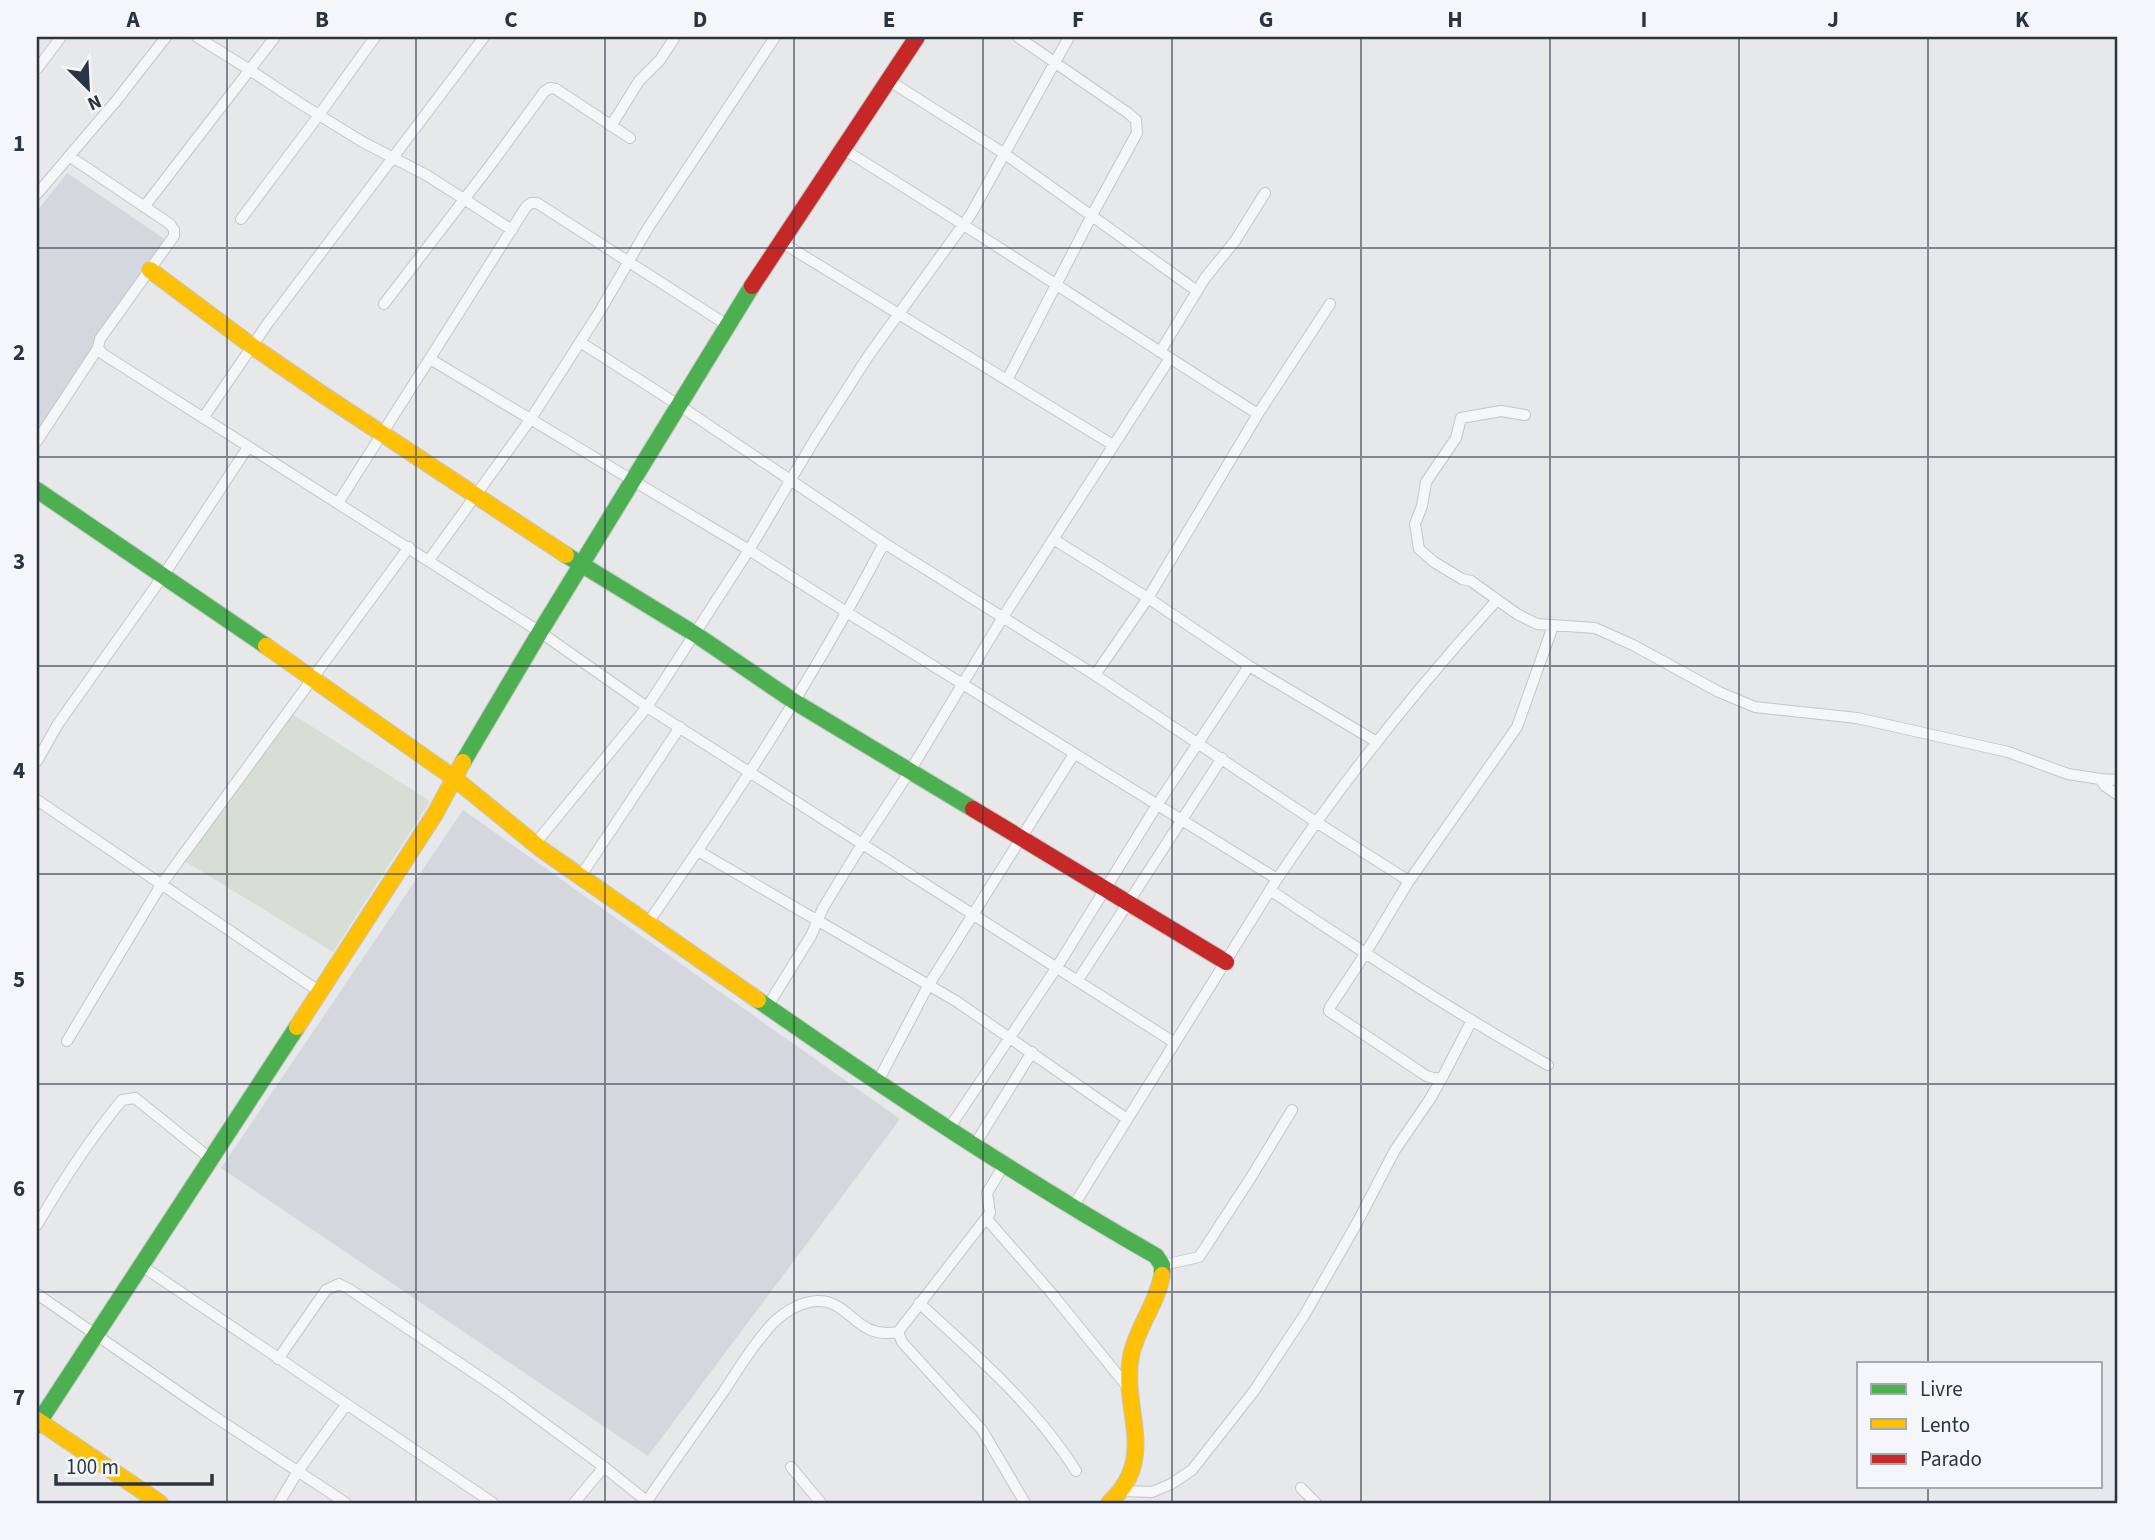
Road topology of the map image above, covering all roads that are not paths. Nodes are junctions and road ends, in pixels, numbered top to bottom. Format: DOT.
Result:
graph roads {
  1 [pos="61,37"];
  2 [pos="166,37"];
  3 [pos="197,37"];
  4 [pos="275,37"];
  5 [pos="375,37"];
  6 [pos="484,37"];
  7 [pos="676,37"];
  8 [pos="775,37"];
  9 [pos="917,37"];
  10 [pos="1018,37"];
  11 [pos="1069,37"];
  12 [pos="1055,61"];
  13 [pos="37,69"];
  14 [pos="250,69"];
  15 [pos="888,80"];
  16 [pos="319,116"];
  17 [pos="611,126"];
  18 [pos="630,138"];
  19 [pos="843,149"];
  20 [pos="1005,154"];
  21 [pos="69,156"];
  22 [pos="394,157"];
  23 [pos="1265,193"];
  24 [pos="37,194"];
  25 [pos="464,200"];
  26 [pos="144,207"];
  27 [pos="1091,217"];
  28 [pos="241,219"];
  29 [pos="964,224"];
  30 [pos="512,230"];
  31 [pos="781,242"];
  32 [pos="628,262"];
  33 [pos="150,270"];
  34 [pos="1056,285"];
  35 [pos="1197,292"];
  36 [pos="1330,303"];
  37 [pos="384,304"];
  38 [pos="899,314"];
  39 [pos="727,325"];
  40 [pos="580,342"];
  41 [pos="252,346"];
  42 [pos="97,348"];
  43 [pos="1165,355"];
  44 [pos="430,359"];
  45 [pos="1007,380"];
  46 [pos="680,406"];
  47 [pos="1258,414"];
  48 [pos="1525,415"];
  49 [pos="203,418"];
  50 [pos="530,420"];
  51 [pos="382,433"];
  52 [pos="37,441"];
  53 [pos="1114,445"];
  54 [pos="248,447"];
  55 [pos="791,480"];
  56 [pos="632,481"];
  57 [pos="37,490"];
  58 [pos="476,496"];
  59 [pos="338,503"];
  60 [pos="1053,539"];
  61 [pos="884,543"];
  62 [pos="409,547"];
  63 [pos="749,550"];
  64 [pos="429,560"];
  65 [pos="581,565"];
  66 [pos="163,576"];
  67 [pos="1148,598"];
  68 [pos="1497,600"];
  69 [pos="848,614"];
  70 [pos="1003,617"];
  71 [pos="1553,626"];
  72 [pos="540,632"];
  73 [pos="695,634"];
  74 [pos="1250,666"];
  75 [pos="1095,675"];
  76 [pos="312,677"];
  77 [pos="963,685"];
  78 [pos="795,702"];
  79 [pos="647,707"];
  80 [pos="680,727"];
  81 [pos="1377,742"];
  82 [pos="1199,743"];
  83 [pos="1074,754"];
  84 [pos="1222,758"];
  85 [pos="37,761"];
  86 [pos="750,771"];
  87 [pos="910,771"];
  88 [pos="454,778"];
  89 [pos="2101,779"];
  90 [pos="2118,780"];
  91 [pos="2118,795"];
  92 [pos="37,800"];
  93 [pos="1157,805"];
  94 [pos="1181,820"];
  95 [pos="1316,822"];
  96 [pos="1021,838"];
  97 [pos="535,844"];
  98 [pos="862,844"];
  99 [pos="698,851"];
  100 [pos="580,877"];
  101 [pos="1277,879"];
  102 [pos="1409,881"];
  103 [pos="161,885"];
  104 [pos="1104,889"];
  105 [pos="1270,890"];
  106 [pos="1128,902"];
  107 [pos="974,913"];
  108 [pos="817,921"];
  109 [pos="647,924"];
  110 [pos="1365,954"];
  111 [pos="1226,962"];
  112 [pos="1057,967"];
  113 [pos="1078,980"];
  114 [pos="928,986"];
  115 [pos="320,992"];
  116 [pos="767,1007"];
  117 [pos="1471,1021"];
  118 [pos="1010,1037"];
  119 [pos="67,1041"];
  120 [pos="1175,1043"];
  121 [pos="1032,1052"];
  122 [pos="1548,1065"];
  123 [pos="1442,1078"];
  124 [pos="877,1083"];
  125 [pos="1292,1110"];
  126 [pos="1127,1119"];
  127 [pos="948,1130"];
  128 [pos="974,1146"];
  129 [pos="212,1160"];
  130 [pos="1004,1165"];
  131 [pos="1072,1208"];
  132 [pos="986,1218"];
  133 [pos="37,1225"];
  134 [pos="1163,1265"];
  135 [pos="142,1266"];
  136 [pos="37,1294"];
  137 [pos="919,1303"];
  138 [pos="898,1332"];
  139 [pos="96,1336"];
  140 [pos="278,1359"];
  141 [pos="1131,1391"];
  142 [pos="346,1405"];
  143 [pos="37,1422"];
  144 [pos="604,1467"];
  145 [pos="792,1467"];
  146 [pos="298,1471"];
  147 [pos="1076,1471"];
  148 [pos="1301,1488"];
  149 [pos="1123,1491"];
  150 [pos="648,1502"];
  151 [pos="160,1503"];
  152 [pos="279,1503"];
  153 [pos="346,1503"];
  154 [pos="494,1503"];
  155 [pos="574,1503"];
  156 [pos="821,1503"];
  157 [pos="1025,1503"];
  158 [pos="1109,1503"];
  159 [pos="1316,1503"];
  1 -- 13 [label="street"];
  2 -- 21 [label="street"];
  3 -- 14 [label="street"];
  4 -- 14 [label="street"];
  5 -- 16 [label="street"];
  6 -- 22 [label="street"];
  7 -- 17 [label="street"];
  8 -- 32 [label="street"];
  9 -- 15 [label="street"];
  10 -- 12 [label="street"];
  11 -- 12 [label="street"];
  12 -- 20 [label="street"];
  12 -- 27 [label="street"];
  14 -- 16 [label="street"];
  14 -- 26 [label="street"];
  15 -- 19 [label="street"];
  15 -- 20 [label="street"];
  16 -- 22 [label="street"];
  16 -- 28 [label="street"];
  17 -- 18 [label="street"];
  17 -- 25 [label="street"];
  19 -- 29 [label="street"];
  19 -- 31 [label="street"];
  20 -- 27 [label="street"];
  20 -- 29 [label="street"];
  21 -- 24 [label="street"];
  21 -- 26 [label="street"];
  22 -- 25 [label="street"];
  22 -- 41 [label="street"];
  23 -- 35 [label="street"];
  25 -- 30 [label="street"];
  25 -- 37 [label="street"];
  26 -- 33 [label="street"];
  27 -- 34 [label="street"];
  27 -- 35 [label="street"];
  29 -- 34 [label="street"];
  29 -- 38 [label="street"];
  30 -- 32 [label="street"];
  30 -- 44 [label="street"];
  31 -- 38 [label="street"];
  31 -- 39 [label="street"];
  32 -- 39 [label="street"];
  32 -- 40 [label="street"];
  33 -- 41 [label="street"];
  33 -- 42 [label="street"];
  34 -- 43 [label="street"];
  34 -- 45 [label="street"];
  35 -- 43 [label="street"];
  36 -- 47 [label="street"];
  38 -- 45 [label="street"];
  38 -- 55 [label="street"];
  39 -- 46 [label="street"];
  40 -- 46 [label="street"];
  40 -- 50 [label="street"];
  41 -- 49 [label="street"];
  41 -- 51 [label="street"];
  42 -- 49 [label="street"];
  42 -- 52 [label="street"];
  43 -- 47 [label="street"];
  43 -- 53 [label="street"];
  44 -- 50 [label="street"];
  44 -- 51 [label="street"];
  45 -- 53 [label="street"];
  46 -- 55 [label="street"];
  46 -- 56 [label="street"];
  47 -- 67 [label="street"];
  48 -- 68 [label="street"];
  49 -- 54 [label="street"];
  50 -- 56 [label="street"];
  50 -- 58 [label="street"];
  51 -- 58 [label="street"];
  51 -- 59 [label="street"];
  53 -- 60 [label="street"];
  54 -- 59 [label="street"];
  54 -- 66 [label="street"];
  55 -- 61 [label="street"];
  55 -- 63 [label="street"];
  56 -- 63 [label="street"];
  56 -- 65 [label="street"];
  57 -- 66 [label="street"];
  58 -- 64 [label="street"];
  58 -- 65 [label="street"];
  59 -- 62 [label="street"];
  60 -- 67 [label="street"];
  60 -- 70 [label="street"];
  61 -- 69 [label="street"];
  61 -- 70 [label="street"];
  62 -- 64 [label="street"];
  62 -- 76 [label="street"];
  63 -- 69 [label="street"];
  63 -- 73 [label="street"];
  64 -- 72 [label="street"];
  65 -- 72 [label="street"];
  65 -- 73 [label="street"];
  66 -- 76 [label="street"];
  66 -- 85 [label="street"];
  67 -- 74 [label="street"];
  67 -- 75 [label="street"];
  68 -- 71 [label="street"];
  68 -- 81 [label="street"];
  69 -- 77 [label="street"];
  69 -- 78 [label="street"];
  70 -- 75 [label="street"];
  70 -- 77 [label="street"];
  71 -- 89 [label="street"];
  71 -- 102 [label="street"];
  72 -- 79 [label="street"];
  72 -- 88 [label="street"];
  73 -- 78 [label="street"];
  73 -- 79 [label="street"];
  74 -- 81 [label="street"];
  74 -- 82 [label="street"];
  75 -- 82 [label="street"];
  76 -- 88 [label="street"];
  76 -- 103 [label="street"];
  77 -- 83 [label="street"];
  77 -- 87 [label="street"];
  78 -- 86 [label="street"];
  78 -- 87 [label="street"];
  79 -- 80 [label="street"];
  79 -- 97 [label="street"];
  80 -- 86 [label="street"];
  80 -- 100 [label="street"];
  81 -- 95 [label="street"];
  82 -- 84 [label="street"];
  82 -- 93 [label="street"];
  83 -- 93 [label="street"];
  83 -- 96 [label="street"];
  84 -- 94 [label="street"];
  84 -- 95 [label="street"];
  86 -- 98 [label="street"];
  86 -- 99 [label="street"];
  87 -- 96 [label="street"];
  87 -- 98 [label="street"];
  88 -- 97 [label="street"];
  88 -- 115 [label="street"];
  89 -- 90 [label="street"];
  89 -- 91 [label="street"];
  92 -- 103 [label="street"];
  93 -- 94 [label="street"];
  93 -- 104 [label="street"];
  94 -- 101 [label="street"];
  94 -- 106 [label="street"];
  95 -- 101 [label="street"];
  95 -- 102 [label="street"];
  96 -- 104 [label="street"];
  96 -- 107 [label="street"];
  97 -- 100 [label="street"];
  98 -- 107 [label="street"];
  98 -- 108 [label="street"];
  99 -- 108 [label="street"];
  99 -- 109 [label="street"];
  100 -- 109 [label="street"];
  101 -- 105 [label="street"];
  102 -- 110 [label="street"];
  103 -- 115 [label="street"];
  103 -- 119 [label="street"];
  104 -- 106 [label="street"];
  104 -- 112 [label="street"];
  105 -- 110 [label="street"];
  105 -- 111 [label="street"];
  106 -- 111 [label="street"];
  106 -- 113 [label="street"];
  107 -- 112 [label="street"];
  107 -- 114 [label="street"];
  108 -- 114 [label="street"];
  108 -- 116 [label="street"];
  109 -- 116 [label="street"];
  110 -- 117 [label="street"];
  110 -- 123 [label="street"];
  111 -- 120 [label="street"];
  112 -- 113 [label="street"];
  112 -- 118 [label="street"];
  113 -- 120 [label="street"];
  114 -- 118 [label="street"];
  114 -- 124 [label="street"];
  115 -- 129 [label="street"];
  116 -- 124 [label="street"];
  117 -- 122 [label="street"];
  117 -- 123 [label="street"];
  118 -- 121 [label="street"];
  118 -- 127 [label="street"];
  120 -- 126 [label="street"];
  121 -- 126 [label="street"];
  121 -- 128 [label="street"];
  123 -- 149 [label="street"];
  124 -- 127 [label="street"];
  125 -- 134 [label="street"];
  126 -- 131 [label="street"];
  127 -- 128 [label="street"];
  128 -- 130 [label="street"];
  129 -- 133 [label="street"];
  129 -- 135 [label="street"];
  130 -- 131 [label="street"];
  130 -- 132 [label="street"];
  131 -- 134 [label="street"];
  132 -- 137 [label="street"];
  132 -- 141 [label="street"];
  134 -- 141 [label="street"];
  135 -- 139 [label="street"];
  135 -- 140 [label="street"];
  136 -- 139 [label="street"];
  137 -- 138 [label="street"];
  137 -- 147 [label="street"];
  138 -- 150 [label="street"];
  138 -- 157 [label="street"];
  139 -- 143 [label="street"];
  139 -- 146 [label="street"];
  140 -- 142 [label="street"];
  140 -- 144 [label="street"];
  141 -- 149 [label="street"];
  142 -- 146 [label="street"];
  142 -- 154 [label="street"];
  143 -- 151 [label="street"];
  144 -- 150 [label="street"];
  144 -- 155 [label="street"];
  145 -- 156 [label="street"];
  146 -- 152 [label="street"];
  146 -- 153 [label="street"];
  148 -- 159 [label="street"];
  149 -- 158 [label="street"];
}
